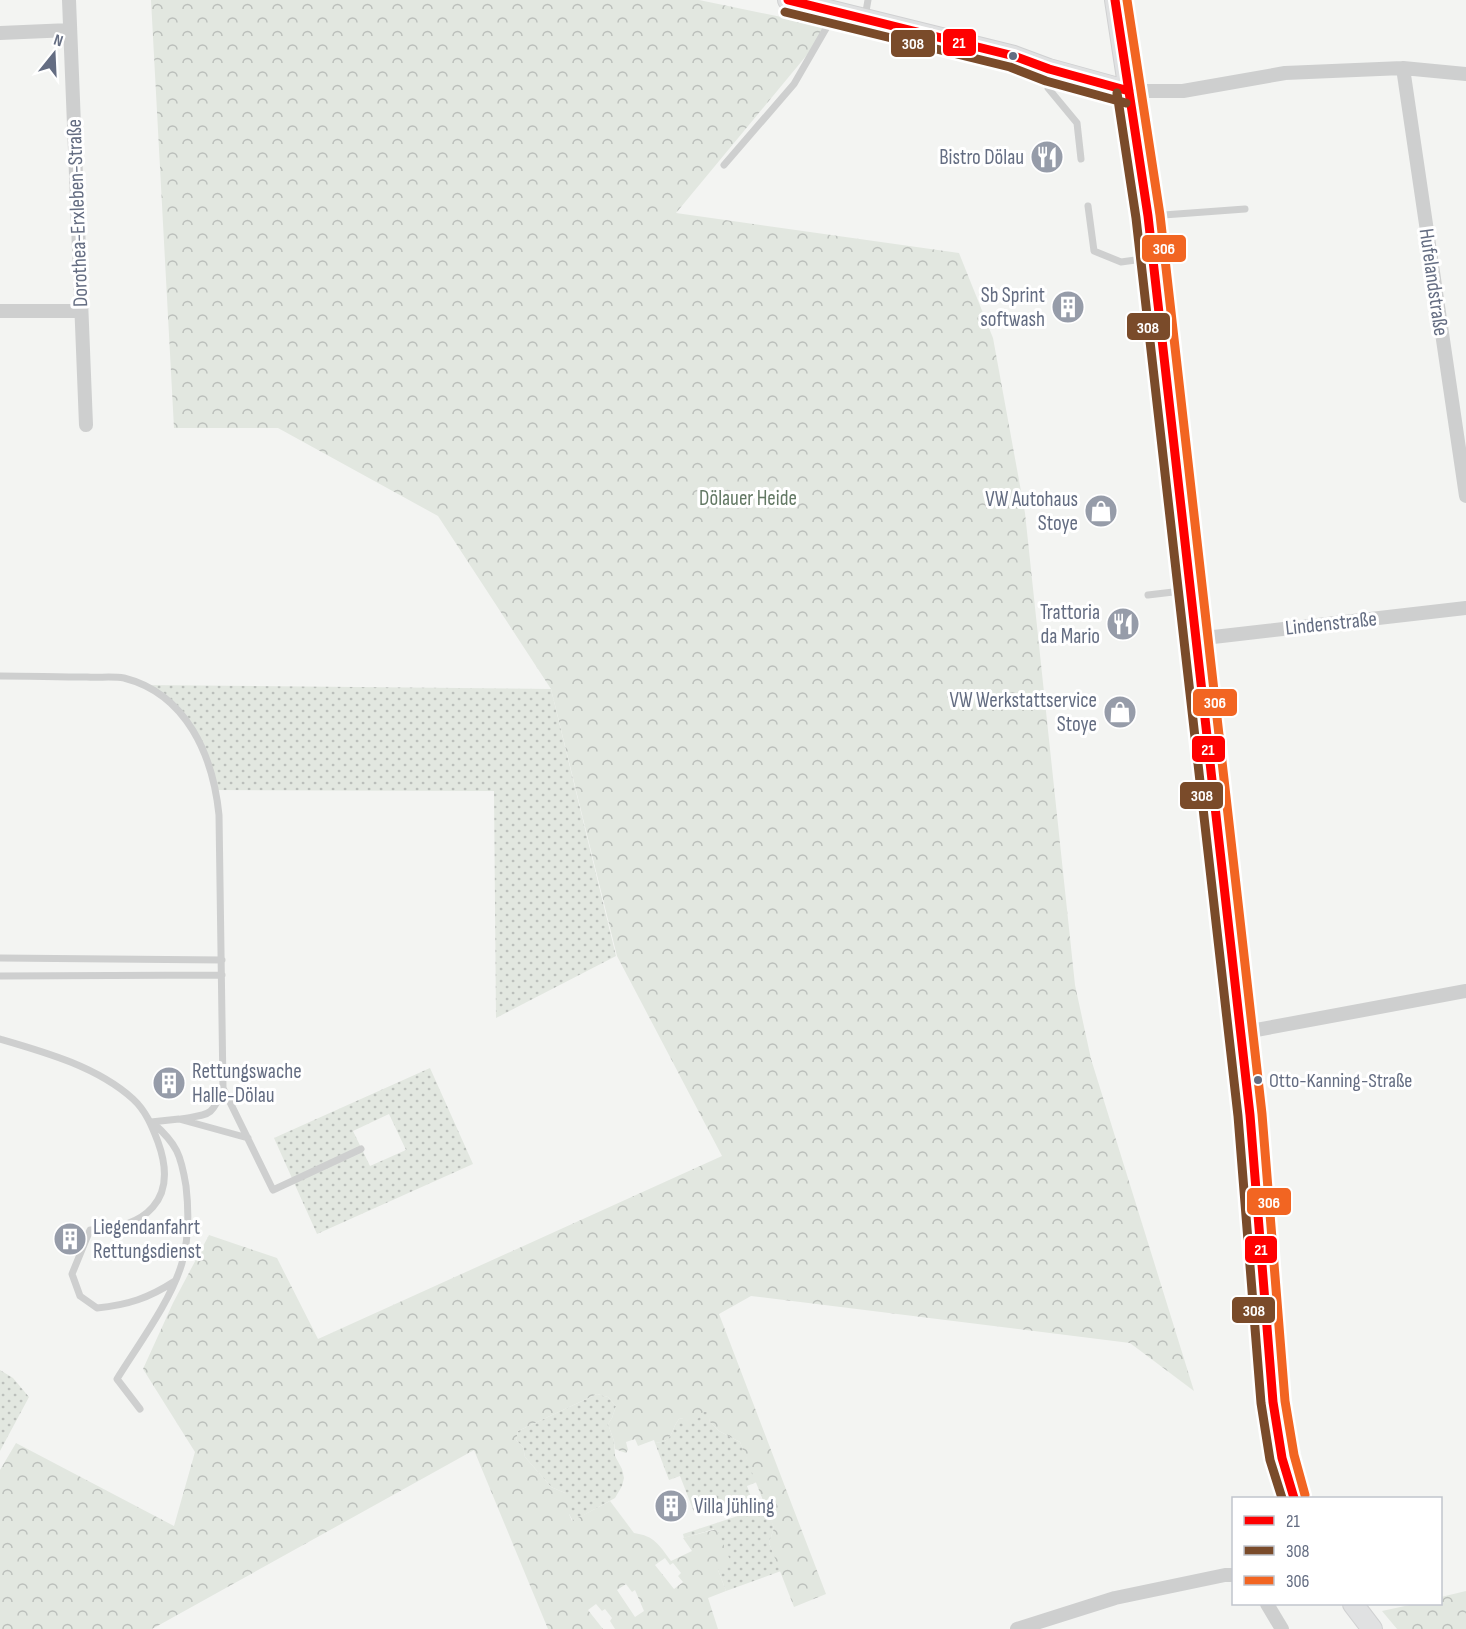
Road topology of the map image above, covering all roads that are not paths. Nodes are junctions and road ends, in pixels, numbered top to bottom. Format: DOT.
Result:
graph roads {
  1 [pos="69,0"];
  2 [pos="788,0"];
  3 [pos="1114,0"];
  4 [pos="866,10"];
  5 [pos="836,12"];
  6 [pos="70,30"];
  7 [pos="0,33"];
  8 [pos="1403,68"];
  9 [pos="1049,69"];
  10 [pos="1466,74"];
  11 [pos="1128,91"];
  12 [pos="1081,159"];
  13 [pos="724,165"];
  14 [pos="1088,206"];
  15 [pos="1245,209"];
  16 [pos="1148,216"];
  17 [pos="1152,258"];
  18 [pos="0,311"];
  19 [pos="81,311"];
  20 [pos="86,425"];
  21 [pos="1466,496"];
  22 [pos="1190,590"];
  23 [pos="1148,595"];
  24 [pos="1466,608"];
  25 [pos="1196,639"];
  26 [pos="0,676"];
  27 [pos="0,958"];
  28 [pos="222,960"];
  29 [pos="222,975"];
  30 [pos="0,976"];
  31 [pos="1466,991"];
  32 [pos="1240,1033"];
  33 [pos="0,1039"];
  34 [pos="223,1088"];
  35 [pos="179,1119"];
  36 [pos="151,1122"];
  37 [pos="248,1138"];
  38 [pos="361,1149"];
  39 [pos="175,1281"];
  40 [pos="140,1408"];
  41 [pos="1294,1497"];
  42 [pos="1232,1575"];
  43 [pos="1268,1605"];
  44 [pos="1354,1605"];
  45 [pos="1017,1629"];
  46 [pos="1282,1629"];
  47 [pos="1372,1629"];
  1 -- 6 [label="street, Dorothea-Erxleben-Straße"];
  2 -- 5 [label="main road"];
  3 -- 11 [label="main road"];
  4 -- 5 [label="main road"];
  4 -- 9 [label="main road"];
  5 -- 13 [label="lane"];
  6 -- 7 [label="street"];
  6 -- 19 [label="street, Dorothea-Erxleben-Straße"];
  8 -- 10 [label="street"];
  8 -- 11 [label="street"];
  8 -- 21 [label="street, Hufelandstraße"];
  9 -- 11 [label="main road"];
  9 -- 12 [label="lane"];
  11 -- 16 [label="main road"];
  14 -- 17 [label="lane"];
  15 -- 16 [label="lane"];
  16 -- 17 [label="main road"];
  17 -- 22 [label="main road"];
  18 -- 19 [label="street"];
  19 -- 20 [label="street, Dorothea-Erxleben-Straße"];
  22 -- 23 [label="lane"];
  22 -- 25 [label="main road"];
  24 -- 25 [label="street, Lindenstraße"];
  25 -- 32 [label="main road"];
  26 -- 28 [label="lane"];
  27 -- 28 [label="lane"];
  28 -- 29 [label="lane"];
  29 -- 30 [label="lane"];
  29 -- 34 [label="lane"];
  31 -- 32 [label="street"];
  32 -- 41 [label="main road"];
  33 -- 36 [label="lane"];
  34 -- 35 [label="lane"];
  34 -- 37 [label="lane"];
  35 -- 36 [label="lane"];
  35 -- 37 [label="lane"];
  36 -- 39 [label="lane"];
  36 -- 39 [label="lane"];
  37 -- 38 [label="lane"];
  39 -- 40 [label="lane"];
  42 -- 45 [label="street"];
  43 -- 46 [label="street"];
  44 -- 47 [label="main road"];
}
